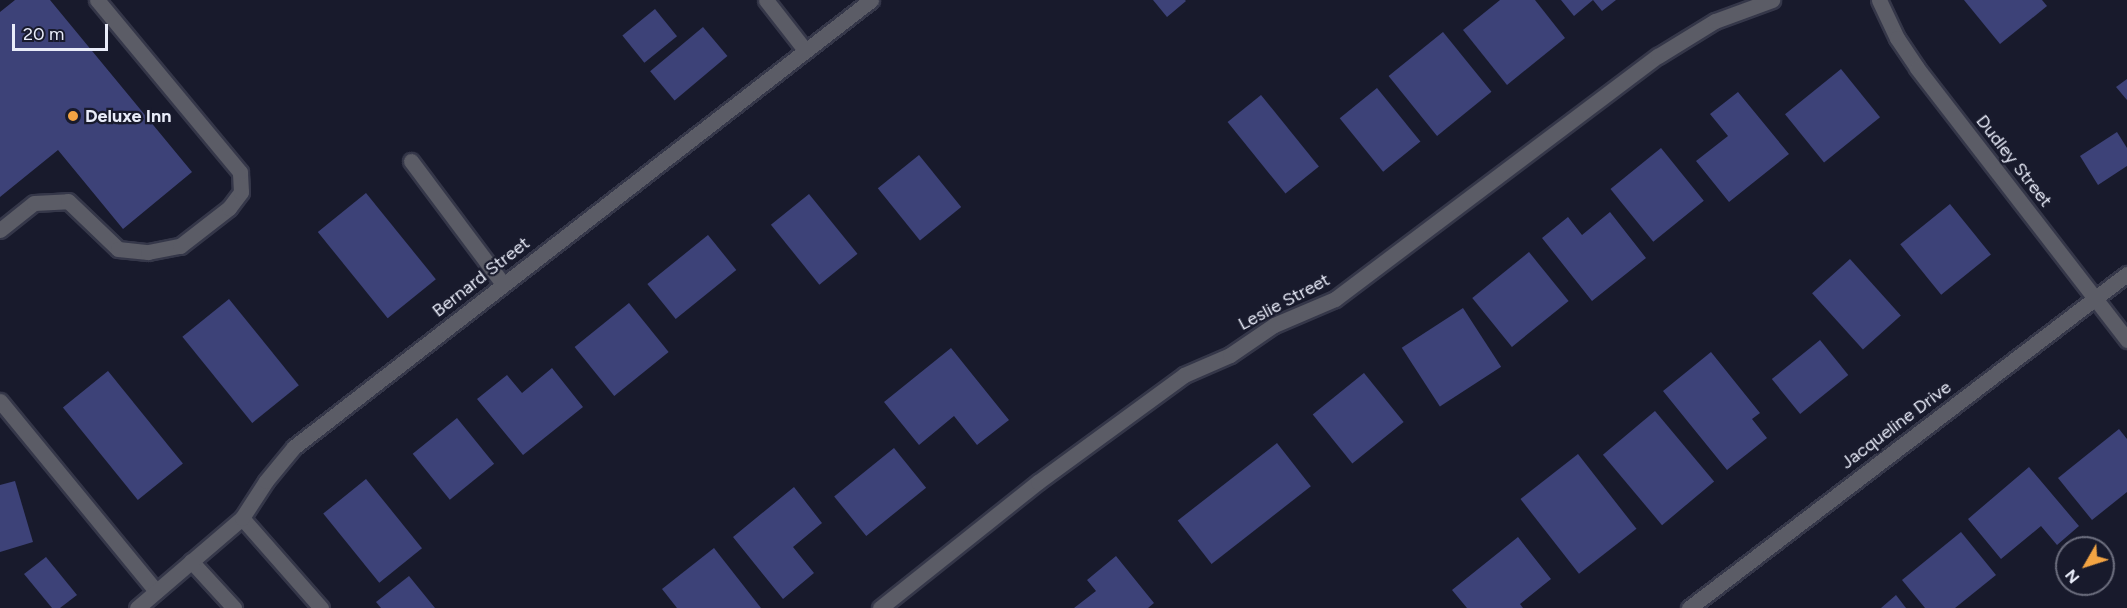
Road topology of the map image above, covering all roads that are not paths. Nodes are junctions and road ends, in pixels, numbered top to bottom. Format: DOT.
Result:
graph roads {
  1 [pos="98,0"];
  2 [pos="766,0"];
  3 [pos="871,0"];
  4 [pos="1772,0"];
  5 [pos="1879,0"];
  6 [pos="805,50"];
  7 [pos="411,161"];
  8 [pos="0,230"];
  9 [pos="2127,274"];
  10 [pos="503,285"];
  11 [pos="2095,299"];
  12 [pos="2127,340"];
  13 [pos="0,401"];
  14 [pos="242,518"];
  15 [pos="191,561"];
  16 [pos="156,591"];
  17 [pos="137,608"];
  18 [pos="234,608"];
  19 [pos="321,608"];
  20 [pos="880,608"];
  21 [pos="1689,608"];
  1 -- 8 [label="street"];
  2 -- 6 [label="street"];
  3 -- 6 [label="street, Bernard Street"];
  4 -- 20 [label="street, Leslie Street"];
  5 -- 11 [label="street, Dudley Street"];
  6 -- 10 [label="street, Bernard Street"];
  7 -- 10 [label="street"];
  9 -- 11 [label="street, Jacqueline Drive"];
  10 -- 14 [label="street, Bernard Street"];
  11 -- 12 [label="street, Dudley Street"];
  11 -- 21 [label="street, Jacqueline Drive"];
  13 -- 16 [label="street"];
  14 -- 15 [label="street, Bernard Street"];
  14 -- 19 [label="street"];
  15 -- 16 [label="street, Bernard Street"];
  15 -- 18 [label="street"];
  16 -- 17 [label="street, Bernard Street"];
}
